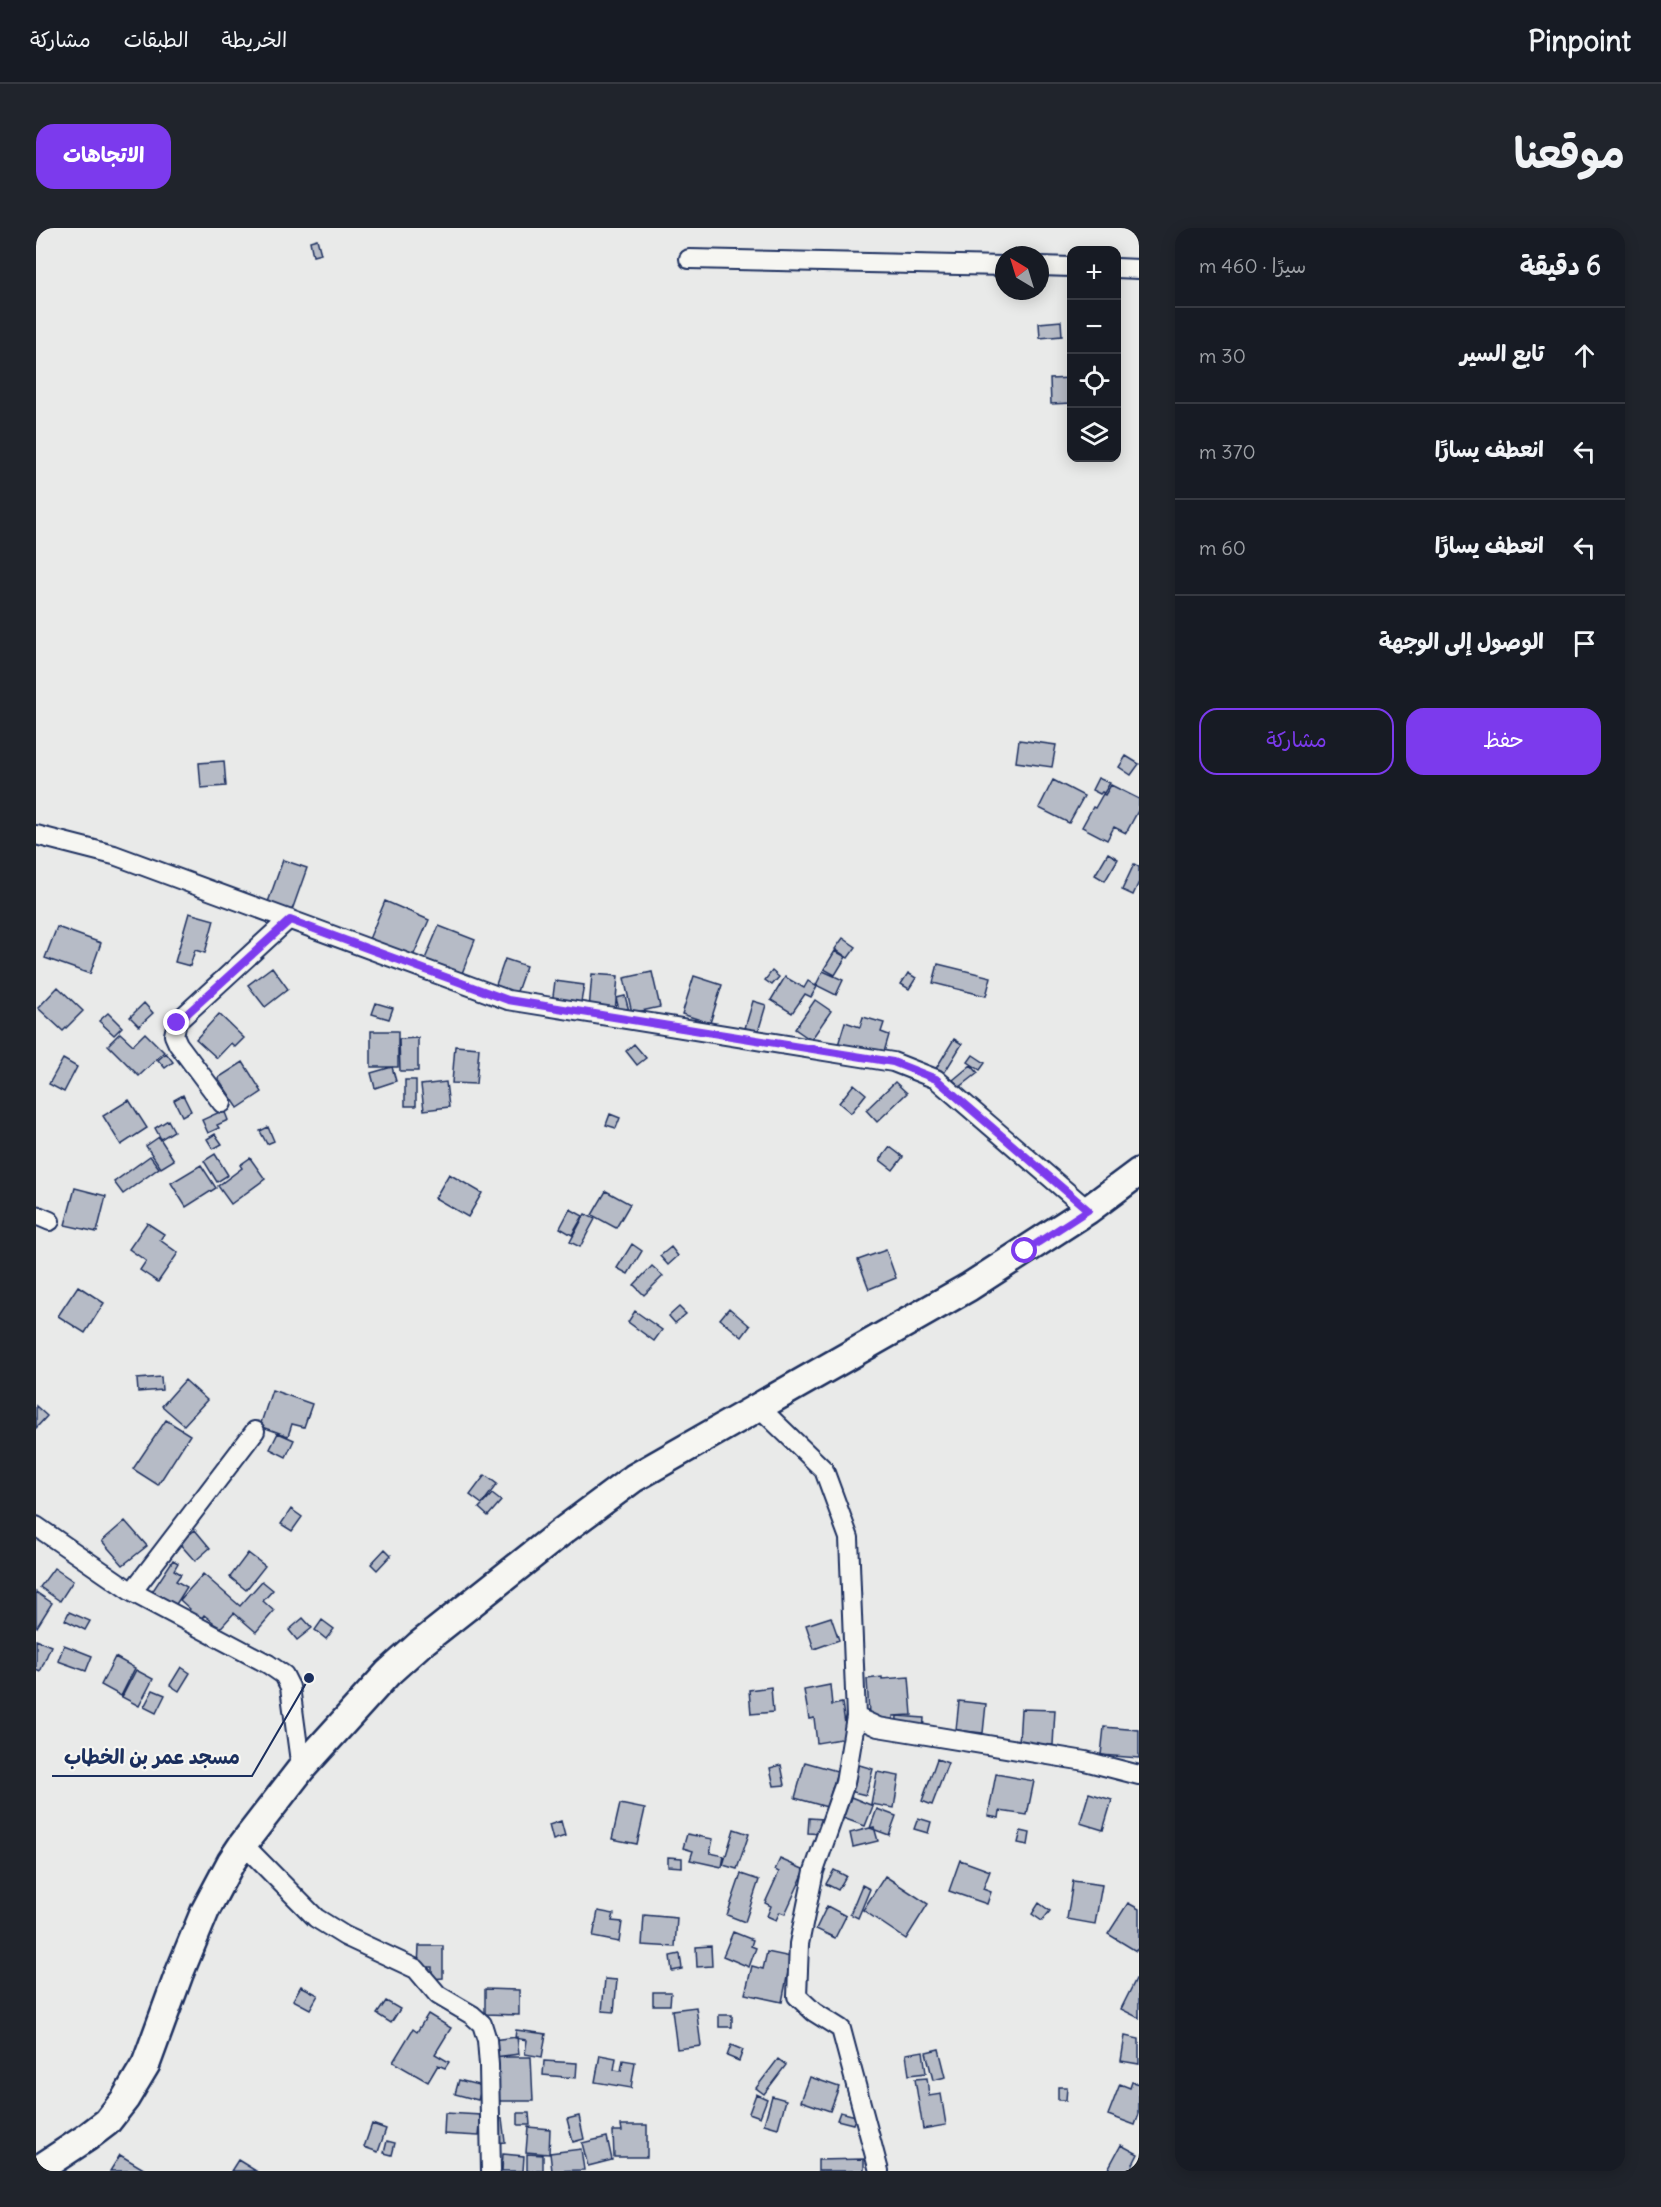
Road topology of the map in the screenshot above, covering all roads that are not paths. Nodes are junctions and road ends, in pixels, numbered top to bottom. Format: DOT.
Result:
graph roads {
  1 [pos="689,259"];
  2 [pos="995,266"];
  3 [pos="1049,266"];
  4 [pos="1067,267"];
  5 [pos="1121,268"];
  6 [pos="1139,268"];
  7 [pos="36,835"];
  8 [pos="290,920"];
  9 [pos="222,1103"];
  10 [pos="1139,1172"];
  11 [pos="1088,1210"];
  12 [pos="760,1408"];
  13 [pos="255,1431"];
  14 [pos="36,1526"];
  15 [pos="132,1592"];
  16 [pos="856,1717"];
  17 [pos="300,1769"];
  18 [pos="1139,1775"];
  19 [pos="243,1844"];
  20 [pos="36,2171"];
  21 [pos="491,2171"];
  22 [pos="879,2171"];
  1 -- 2 [label="street"];
  3 -- 4 [label="street"];
  5 -- 6 [label="street"];
  7 -- 8 [label="street"];
  8 -- 9 [label="street"];
  8 -- 11 [label="street"];
  10 -- 11 [label="main road"];
  11 -- 12 [label="main road"];
  12 -- 16 [label="street"];
  12 -- 17 [label="main road"];
  13 -- 15 [label="street"];
  14 -- 15 [label="street"];
  15 -- 17 [label="street"];
  16 -- 18 [label="street"];
  16 -- 22 [label="street"];
  17 -- 19 [label="main road"];
  19 -- 20 [label="main road"];
  19 -- 21 [label="street"];
}
